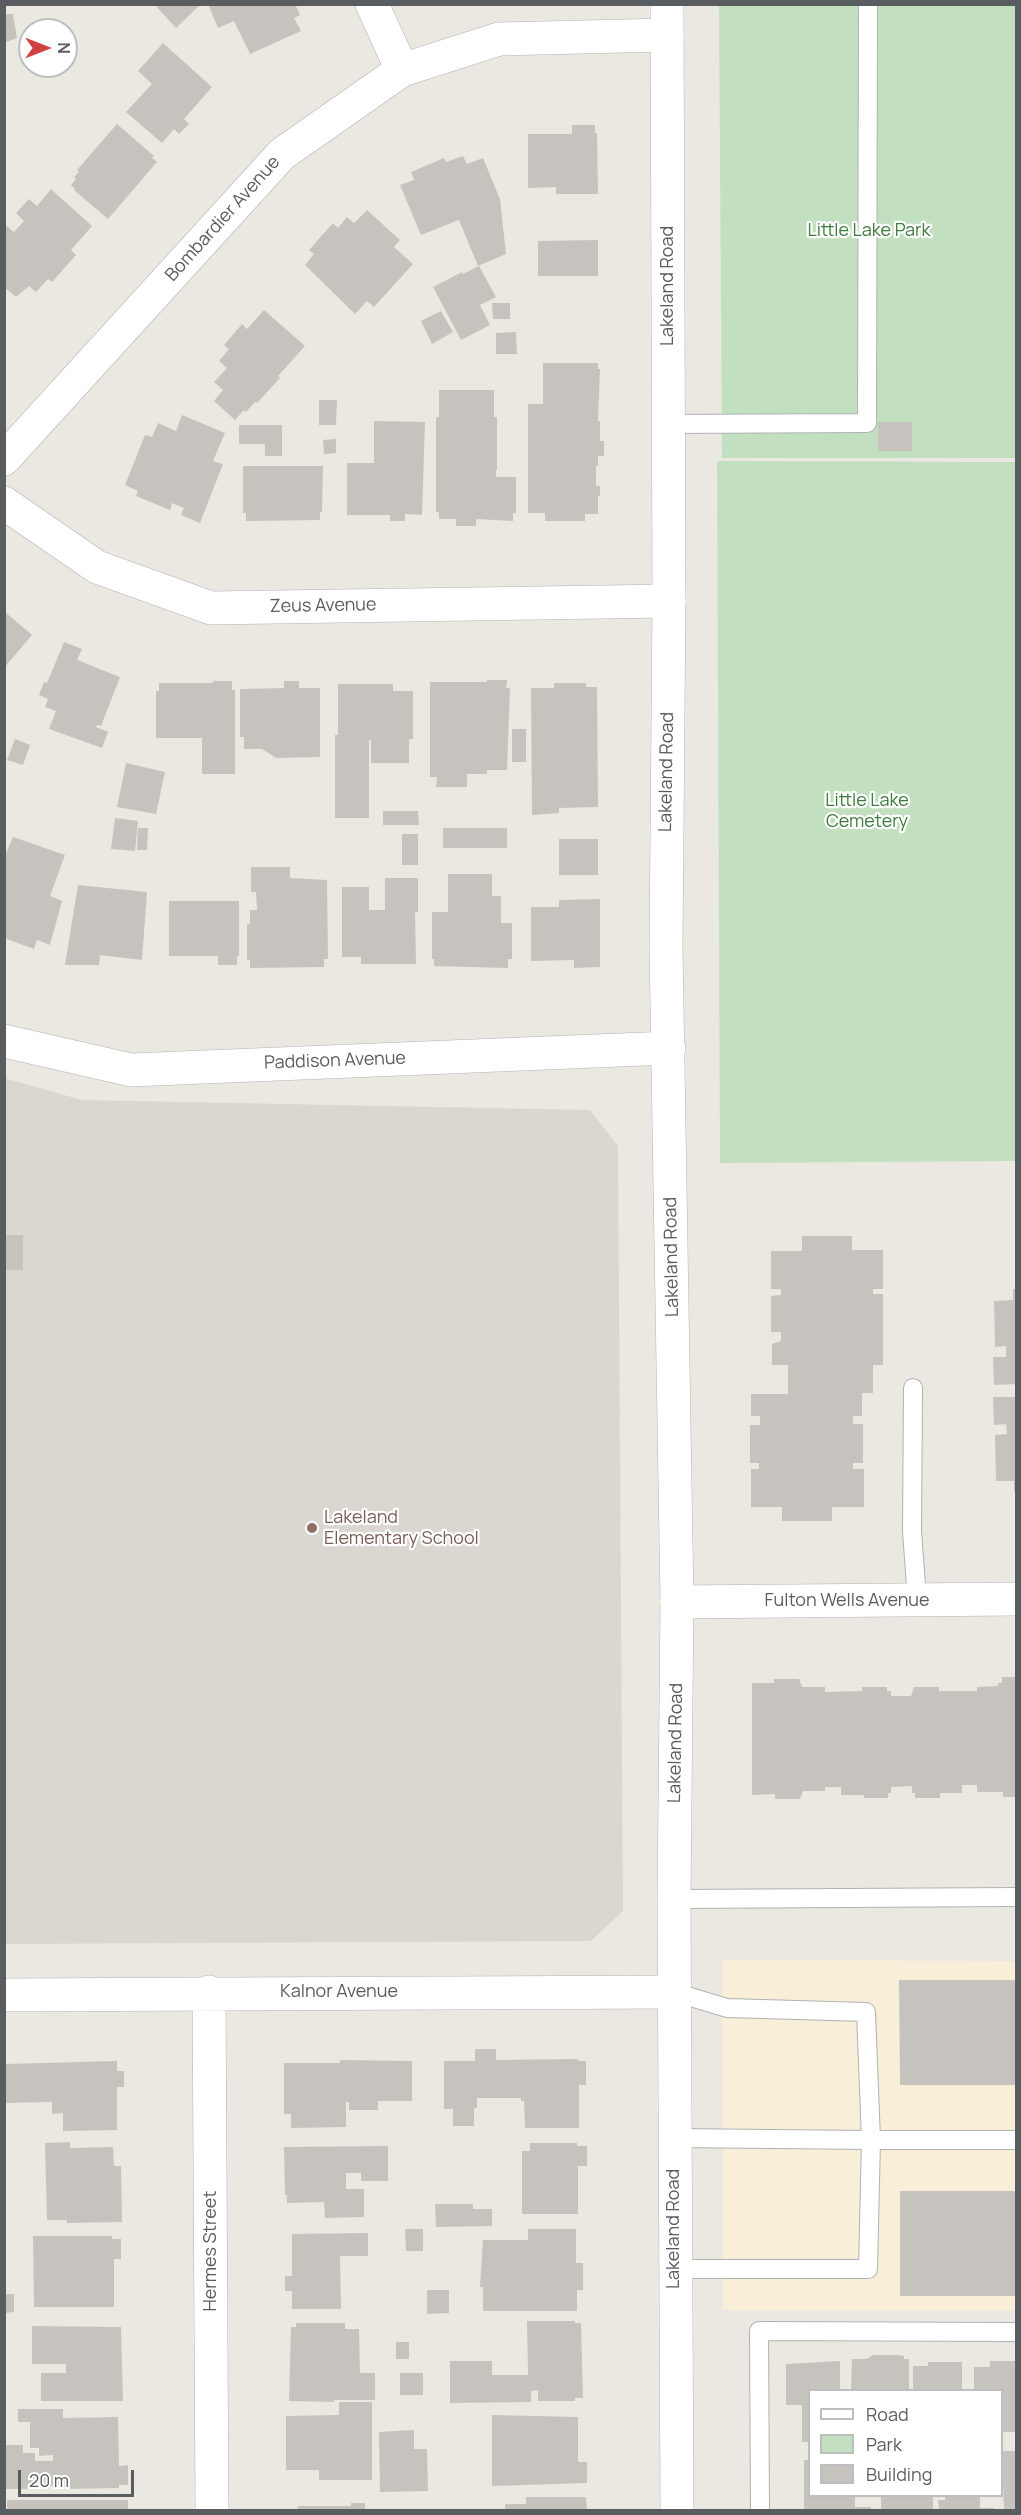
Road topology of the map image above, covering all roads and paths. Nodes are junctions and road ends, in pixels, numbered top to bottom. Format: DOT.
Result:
graph roads {
  1 [pos="372,4"];
  2 [pos="868,4"];
  3 [pos="667,20"];
  4 [pos="402,70"];
  5 [pos="668,424"];
  6 [pos="4,459"];
  7 [pos="4,503"];
  8 [pos="669,601"];
  9 [pos="4,1041"];
  10 [pos="669,1048"];
  11 [pos="914,1388"];
  12 [pos="1017,1599"];
  13 [pos="917,1600"];
  14 [pos="677,1602"];
  15 [pos="1017,1897"];
  16 [pos="674,1899"];
  17 [pos="209,1992"];
  18 [pos="674,1992"];
  19 [pos="4,1995"];
  20 [pos="674,2138"];
  21 [pos="871,2140"];
  22 [pos="1017,2140"];
  23 [pos="675,2269"];
  24 [pos="1017,2332"];
  25 [pos="212,2511"];
  26 [pos="677,2511"];
  27 [pos="760,2511"];
  1 -- 4 [label="street"];
  2 -- 5 [label="lane"];
  3 -- 4 [label="street, Bombardier Avenue"];
  3 -- 5 [label="street, Lakeland Road"];
  4 -- 6 [label="street, Bombardier Avenue"];
  5 -- 8 [label="street, Lakeland Road"];
  7 -- 8 [label="street, Zeus Avenue"];
  8 -- 10 [label="street, Lakeland Road"];
  9 -- 10 [label="street, Paddison Avenue"];
  10 -- 14 [label="street, Lakeland Road"];
  11 -- 13 [label="lane"];
  12 -- 13 [label="street, Fulton Wells Avenue"];
  13 -- 14 [label="street, Fulton Wells Avenue"];
  14 -- 16 [label="street, Lakeland Road"];
  15 -- 16 [label="lane"];
  16 -- 18 [label="street, Lakeland Road"];
  17 -- 18 [label="street, Kalnor Avenue"];
  17 -- 19 [label="street, Kalnor Avenue"];
  17 -- 25 [label="street, Hermes Street"];
  18 -- 20 [label="street, Lakeland Road"];
  18 -- 21 [label="lane"];
  20 -- 21 [label="lane"];
  20 -- 23 [label="street, Lakeland Road"];
  21 -- 22 [label="lane"];
  21 -- 23 [label="lane"];
  23 -- 26 [label="street, Lakeland Road"];
  24 -- 27 [label="lane"];
}
